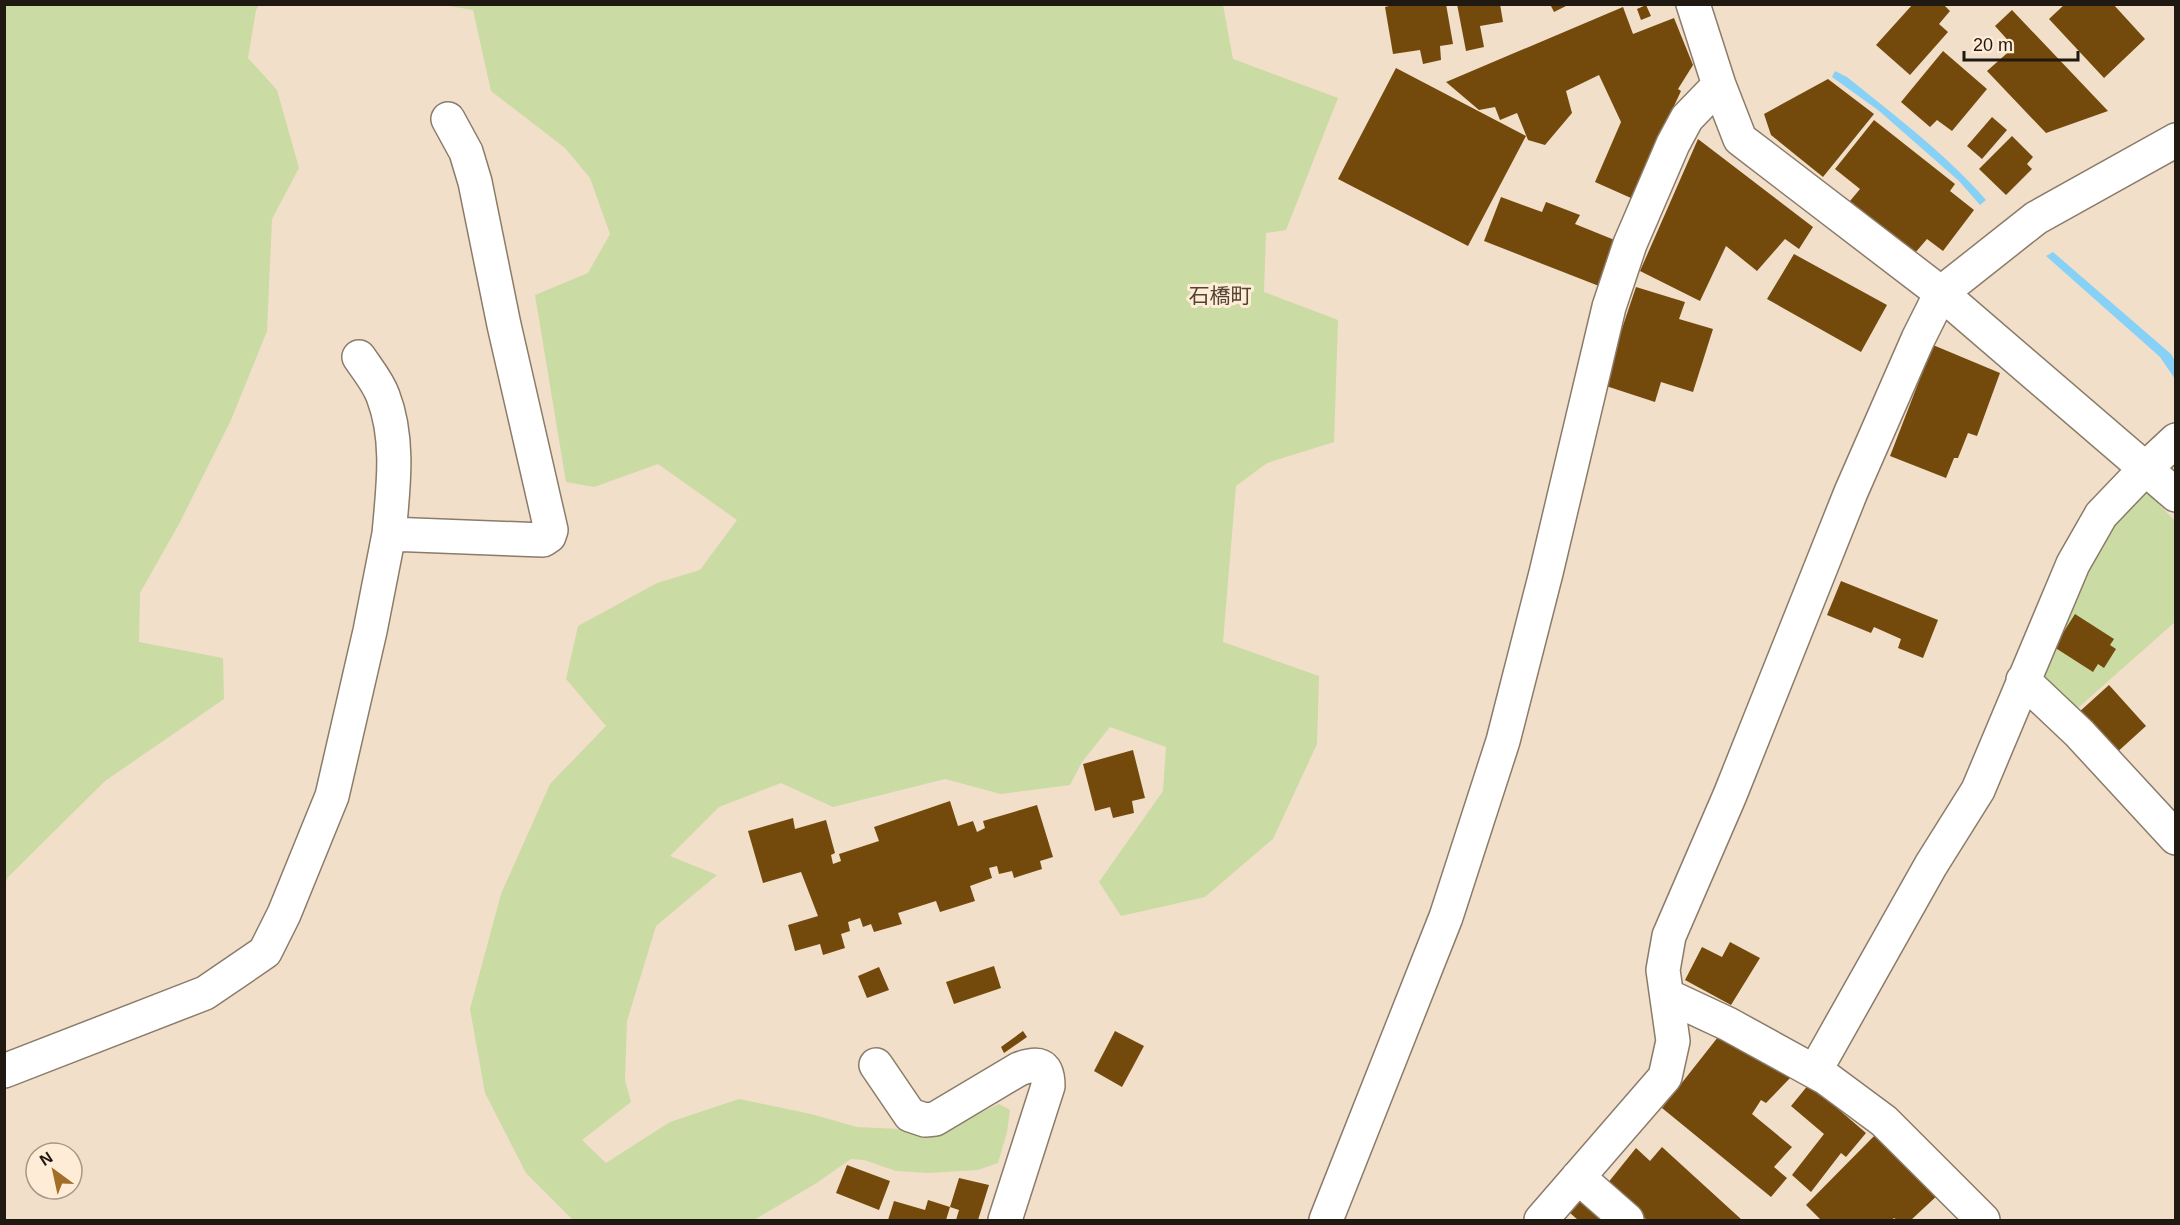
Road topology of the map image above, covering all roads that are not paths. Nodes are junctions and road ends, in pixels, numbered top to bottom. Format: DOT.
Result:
graph roads {
  1 [pos="1693,4"];
  2 [pos="1719,85"];
  3 [pos="448,119"];
  4 [pos="2175,140"];
  5 [pos="1941,293"];
  6 [pos="359,357"];
  7 [pos="2175,440"];
  8 [pos="2146,468"];
  9 [pos="2175,495"];
  10 [pos="389,534"];
  11 [pos="2022,680"];
  12 [pos="2175,838"];
  13 [pos="1668,996"];
  14 [pos="876,1065"];
  15 [pos="4,1071"];
  16 [pos="1815,1071"];
  17 [pos="1578,1177"];
  18 [pos="1005,1221"];
  19 [pos="1326,1221"];
  20 [pos="1541,1221"];
  21 [pos="1627,1221"];
  22 [pos="1983,1221"];
  1 -- 2 [label="street"];
  2 -- 5 [label="street"];
  2 -- 19 [label="street"];
  3 -- 10 [label="street"];
  4 -- 5 [label="street"];
  5 -- 8 [label="street"];
  5 -- 13 [label="street"];
  6 -- 10 [label="street"];
  7 -- 8 [label="street"];
  8 -- 9 [label="street"];
  8 -- 11 [label="street"];
  10 -- 15 [label="street"];
  11 -- 12 [label="street"];
  11 -- 16 [label="street"];
  13 -- 16 [label="street"];
  13 -- 17 [label="street"];
  14 -- 18 [label="street"];
  16 -- 22 [label="street"];
  17 -- 20 [label="street"];
  17 -- 21 [label="street"];
}
